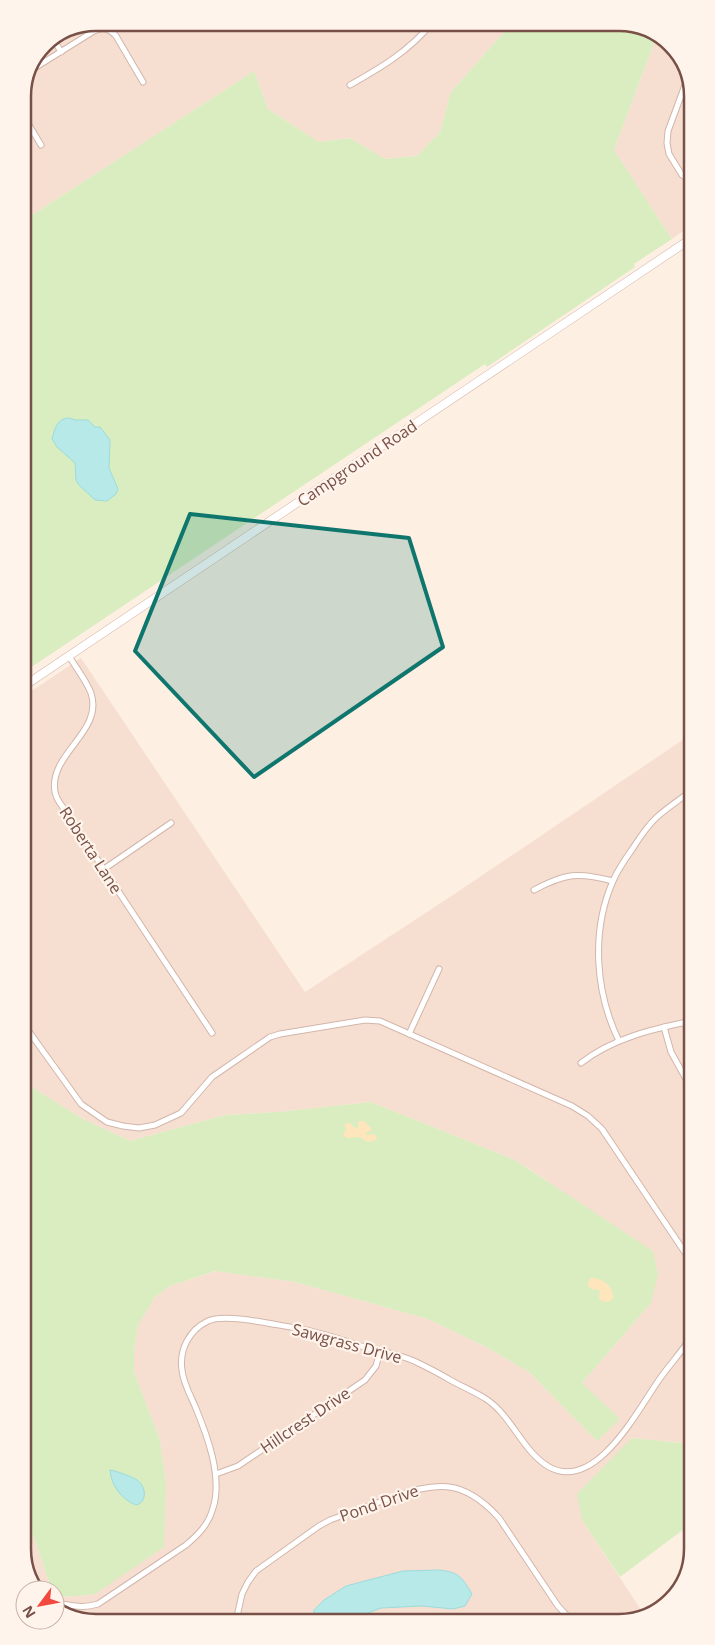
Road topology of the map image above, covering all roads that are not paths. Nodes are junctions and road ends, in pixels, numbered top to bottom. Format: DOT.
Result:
graph roads {
  1 [pos="94,31"];
  2 [pos="111,31"];
  3 [pos="424,31"];
  4 [pos="57,45"];
  5 [pos="61,52"];
  6 [pos="40,65"];
  7 [pos="143,82"];
  8 [pos="350,85"];
  9 [pos="683,90"];
  10 [pos="31,129"];
  11 [pos="40,145"];
  12 [pos="684,176"];
  13 [pos="684,243"];
  14 [pos="69,656"];
  15 [pos="31,681"];
  16 [pos="684,797"];
  17 [pos="171,823"];
  18 [pos="104,870"];
  19 [pos="613,881"];
  20 [pos="534,890"];
  21 [pos="439,969"];
  22 [pos="684,1023"];
  23 [pos="664,1027"];
  24 [pos="212,1033"];
  25 [pos="31,1034"];
  26 [pos="409,1034"];
  27 [pos="619,1041"];
  28 [pos="582,1063"];
  29 [pos="684,1075"];
  30 [pos="684,1251"];
  31 [pos="684,1346"];
  32 [pos="380,1351"];
  33 [pos="216,1474"];
  34 [pos="65,1605"];
  35 [pos="238,1614"];
  36 [pos="565,1614"];
  1 -- 5 [label="street"];
  2 -- 7 [label="street"];
  3 -- 8 [label="street"];
  4 -- 5 [label="street"];
  5 -- 6 [label="street"];
  9 -- 12 [label="street"];
  10 -- 11 [label="street"];
  13 -- 14 [label="street, Campground Road"];
  14 -- 15 [label="street, Campground Road"];
  14 -- 18 [label="street, Roberta Lane"];
  16 -- 19 [label="street"];
  17 -- 18 [label="street"];
  18 -- 24 [label="street, Roberta Lane"];
  19 -- 20 [label="street"];
  19 -- 27 [label="street"];
  21 -- 26 [label="street"];
  22 -- 23 [label="street"];
  23 -- 27 [label="street"];
  23 -- 29 [label="street"];
  25 -- 26 [label="street"];
  26 -- 30 [label="street"];
  27 -- 28 [label="street"];
  31 -- 32 [label="street, Sawgrass Drive"];
  32 -- 33 [label="street, Hillcrest Drive"];
  32 -- 33 [label="street, Sawgrass Drive"];
  33 -- 34 [label="street, Sawgrass Drive"];
  35 -- 36 [label="street, Pond Drive"];
}
